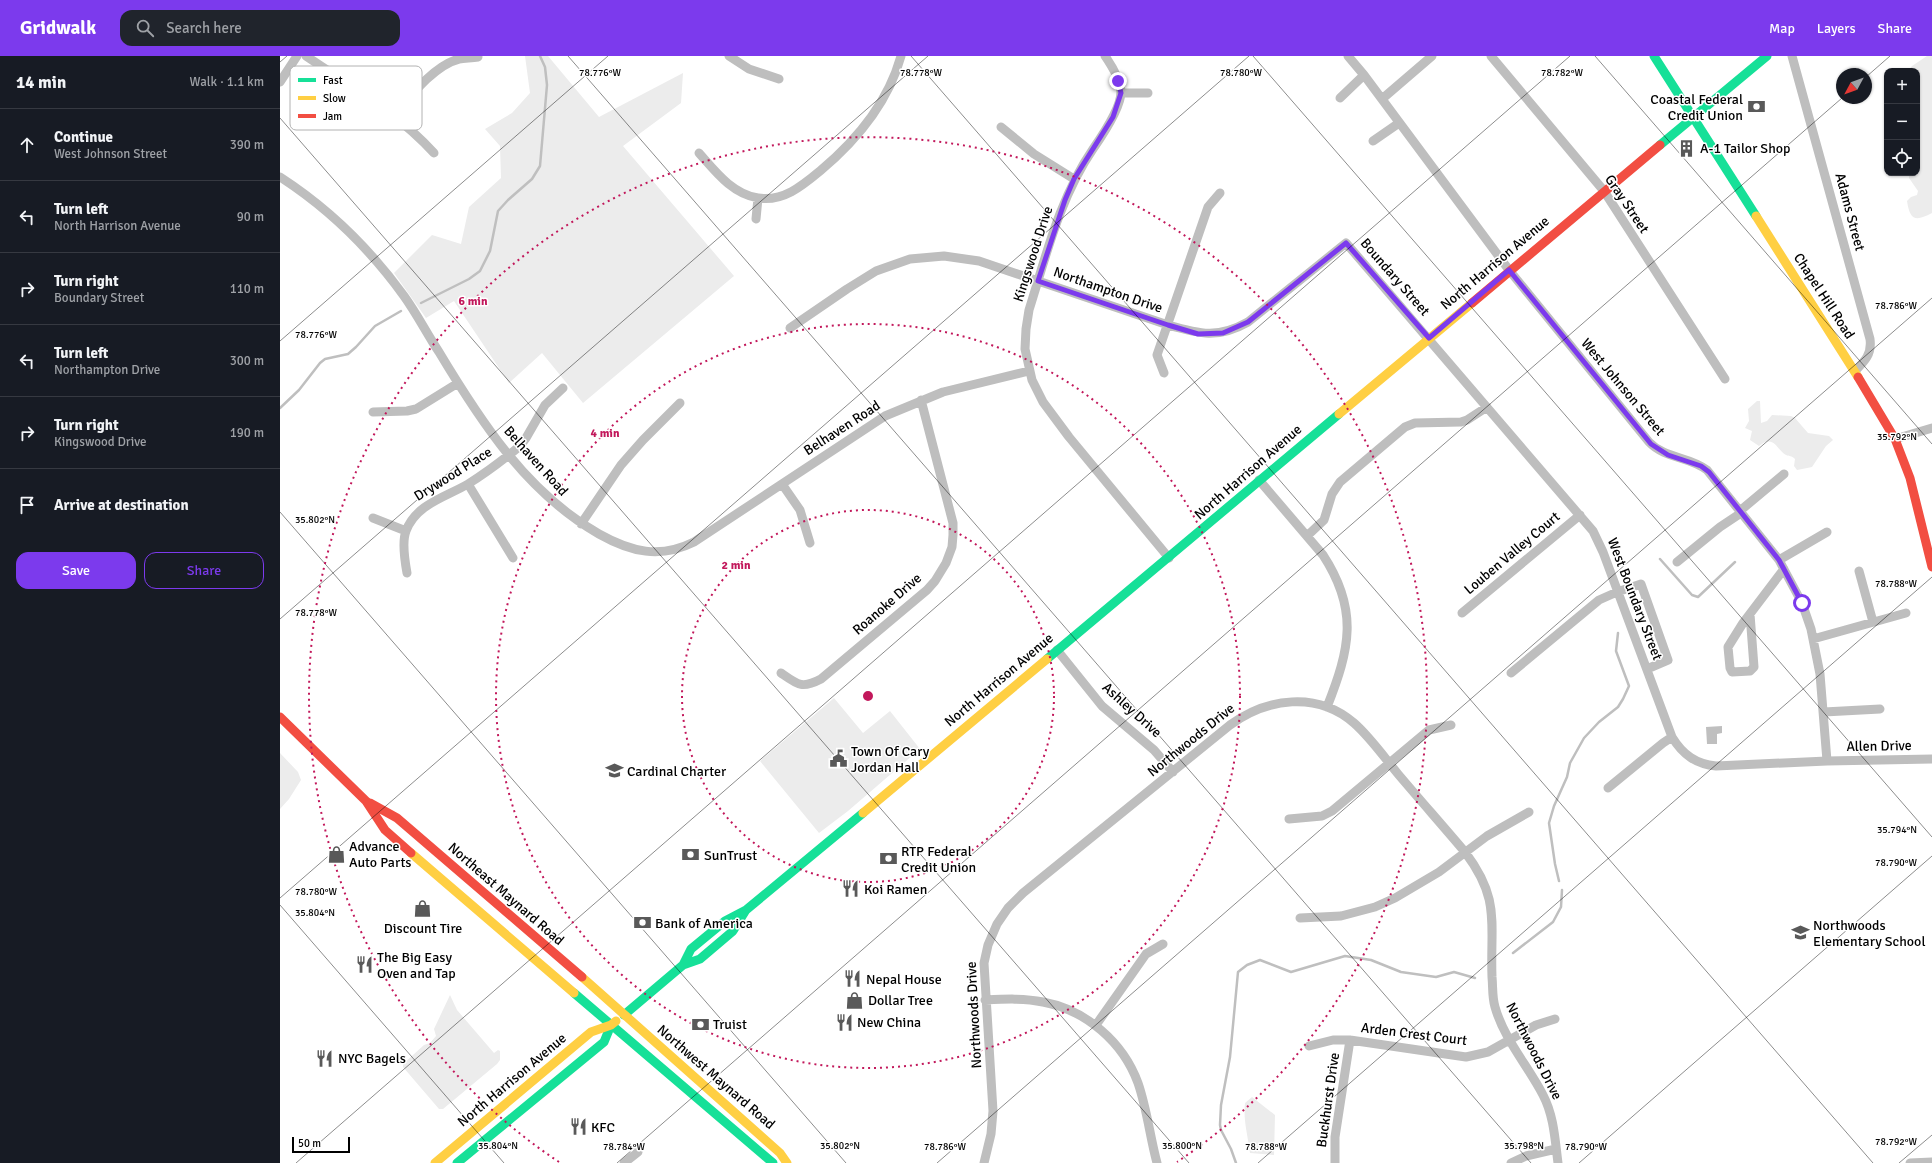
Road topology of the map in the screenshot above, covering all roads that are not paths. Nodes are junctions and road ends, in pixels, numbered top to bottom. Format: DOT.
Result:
graph roads {
  1 [pos="297,56"];
  2 [pos="306,56"];
  3 [pos="729,56"];
  4 [pos="901,56"];
  5 [pos="1106,56"];
  6 [pos="1348,56"];
  7 [pos="1432,56"];
  8 [pos="1491,56"];
  9 [pos="1654,56"];
  10 [pos="1767,56"];
  11 [pos="1792,56"];
  12 [pos="478,57"];
  13 [pos="290,66"];
  14 [pos="321,66"];
  15 [pos="290,67"];
  16 [pos="1364,75"];
  17 [pos="779,79"];
  18 [pos="280,82"];
  19 [pos="422,85"];
  20 [pos="1121,93"];
  21 [pos="1148,93"];
  22 [pos="1340,98"];
  23 [pos="1382,99"];
  24 [pos="1693,117"];
  25 [pos="1399,123"];
  26 [pos="1001,128"];
  27 [pos="411,130"];
  28 [pos="1373,141"];
  29 [pos="434,153"];
  30 [pos="699,153"];
  31 [pos="280,177"];
  32 [pos="1074,179"];
  33 [pos="1604,191"];
  34 [pos="1220,193"];
  35 [pos="758,198"];
  36 [pos="756,219"];
  37 [pos="1338,250"];
  38 [pos="1509,270"];
  39 [pos="1038,281"];
  40 [pos="1168,325"];
  41 [pos="790,328"];
  42 [pos="1429,338"];
  43 [pos="1029,371"];
  44 [pos="1855,371"];
  45 [pos="1164,373"];
  46 [pos="1726,379"];
  47 [pos="458,383"];
  48 [pos="563,388"];
  49 [pos="921,400"];
  50 [pos="680,403"];
  51 [pos="1487,406"];
  52 [pos="373,412"];
  53 [pos="1932,428"];
  54 [pos="1895,439"];
  55 [pos="509,455"];
  56 [pos="1784,474"];
  57 [pos="1259,480"];
  58 [pos="468,484"];
  59 [pos="782,484"];
  60 [pos="1741,510"];
  61 [pos="1580,515"];
  62 [pos="373,518"];
  63 [pos="581,524"];
  64 [pos="406,531"];
  65 [pos="1827,532"];
  66 [pos="1307,536"];
  67 [pos="810,543"];
  68 [pos="513,558"];
  69 [pos="1169,558"];
  70 [pos="1779,560"];
  71 [pos="1676,562"];
  72 [pos="1932,567"];
  73 [pos="1784,569"];
  74 [pos="1859,571"];
  75 [pos="407,573"];
  76 [pos="1617,592"];
  77 [pos="1462,613"];
  78 [pos="1906,613"];
  79 [pos="1750,614"];
  80 [pos="1873,622"];
  81 [pos="1813,639"];
  82 [pos="1057,650"];
  83 [pos="1647,669"];
  84 [pos="781,673"];
  85 [pos="1511,673"];
  86 [pos="1327,707"];
  87 [pos="1880,709"];
  88 [pos="1824,712"];
  89 [pos="280,717"];
  90 [pos="1451,725"];
  91 [pos="1672,737"];
  92 [pos="1932,759"];
  93 [pos="1827,761"];
  94 [pos="1390,764"];
  95 [pos="1173,772"];
  96 [pos="1608,788"];
  97 [pos="366,801"];
  98 [pos="1529,812"];
  99 [pos="1289,819"];
  100 [pos="1466,852"];
  101 [pos="746,910"];
  102 [pos="1300,918"];
  103 [pos="1163,944"];
  104 [pos="683,965"];
  105 [pos="986,1000"];
  106 [pos="624,1015"];
  107 [pos="1556,1019"];
  108 [pos="611,1026"];
  109 [pos="1096,1026"];
  110 [pos="1510,1039"];
  111 [pos="1350,1040"];
  112 [pos="1309,1046"];
  113 [pos="1556,1149"];
  114 [pos="638,1152"];
  115 [pos="1932,1162"];
  116 [pos="435,1163"];
  117 [pos="457,1163"];
  118 [pos="624,1163"];
  119 [pos="773,1163"];
  120 [pos="787,1163"];
  121 [pos="984,1163"];
  122 [pos="1156,1163"];
  123 [pos="1335,1163"];
  124 [pos="1511,1163"];
  125 [pos="1558,1163"];
  126 [pos="1910,1163"];
  1 -- 13 [label="street"];
  2 -- 14 [label="street"];
  3 -- 17 [label="street"];
  4 -- 35 [label="street"];
  5 -- 20 [label="street"];
  6 -- 16 [label="street, West Johnson Street"];
  7 -- 23 [label="street"];
  8 -- 33 [label="street, Gray Street"];
  9 -- 24 [label="main road, Chapel Hill Road"];
  10 -- 24 [label="main road, North Harrison Avenue"];
  11 -- 44 [label="street, Adams Street"];
  12 -- 19 [label="street"];
  15 -- 18 [label="street"];
  16 -- 22 [label="street"];
  16 -- 23 [label="street, West Johnson Street"];
  20 -- 21 [label="street"];
  20 -- 32 [label="street, Kingswood Drive"];
  23 -- 25 [label="street, West Johnson Street"];
  24 -- 33 [label="main road, North Harrison Avenue"];
  24 -- 44 [label="main road, Chapel Hill Road"];
  25 -- 28 [label="street"];
  25 -- 38 [label="street, West Johnson Street"];
  26 -- 32 [label="street"];
  27 -- 29 [label="street"];
  30 -- 35 [label="street"];
  31 -- 47 [label="street, Belhaven Road"];
  32 -- 39 [label="street, Kingswood Drive"];
  33 -- 38 [label="main road, North Harrison Avenue"];
  33 -- 46 [label="street, Gray Street"];
  34 -- 40 [label="street"];
  35 -- 36 [label="street"];
  37 -- 40 [label="street, Northampton Drive"];
  37 -- 42 [label="street, Boundary Street"];
  38 -- 42 [label="main road, North Harrison Avenue"];
  38 -- 60 [label="street, West Johnson Street"];
  39 -- 40 [label="street, Northampton Drive"];
  39 -- 41 [label="street, Northampton Drive"];
  39 -- 43 [label="street, Kingswood Drive"];
  40 -- 45 [label="street"];
  42 -- 51 [label="street, West Boundary Street"];
  42 -- 57 [label="main road, North Harrison Avenue"];
  43 -- 49 [label="street, Belhaven Road"];
  43 -- 69 [label="street, Kingswood Drive"];
  44 -- 54 [label="main road, Chapel Hill Road"];
  47 -- 52 [label="street"];
  47 -- 55 [label="street, Belhaven Road"];
  48 -- 55 [label="street, Drywood Place"];
  49 -- 59 [label="street, Belhaven Road"];
  49 -- 84 [label="street, Roanoke Drive"];
  50 -- 63 [label="street"];
  51 -- 61 [label="street, West Boundary Street"];
  51 -- 66 [label="street"];
  53 -- 54 [label="street"];
  54 -- 72 [label="main road, Chapel Hill Road"];
  55 -- 58 [label="street, Drywood Place"];
  55 -- 63 [label="street, Belhaven Road"];
  56 -- 60 [label="street"];
  57 -- 66 [label="street"];
  57 -- 69 [label="main road, North Harrison Avenue"];
  58 -- 64 [label="street, Drywood Place"];
  58 -- 68 [label="street"];
  59 -- 63 [label="street, Belhaven Road"];
  59 -- 67 [label="street"];
  60 -- 70 [label="street, West Johnson Street"];
  60 -- 71 [label="street"];
  61 -- 76 [label="street, West Boundary Street"];
  61 -- 77 [label="street, Louben Valley Court"];
  62 -- 64 [label="street"];
  64 -- 75 [label="street"];
  65 -- 70 [label="street"];
  66 -- 86 [label="street"];
  69 -- 82 [label="main road, North Harrison Avenue"];
  70 -- 73 [label="street, West Johnson Street"];
  73 -- 79 [label="street"];
  73 -- 81 [label="street, West Johnson Street"];
  74 -- 80 [label="street"];
  76 -- 83 [label="street, West Boundary Street"];
  76 -- 83 [label="street"];
  76 -- 85 [label="street"];
  78 -- 80 [label="street"];
  79 -- 79 [label="street"];
  80 -- 81 [label="street"];
  81 -- 88 [label="street, West Johnson Street"];
  82 -- 95 [label="street, Ashley Drive"];
  82 -- 101 [label="main road, North Harrison Avenue"];
  83 -- 91 [label="street, West Boundary Street"];
  86 -- 94 [label="street, Northwoods Drive"];
  86 -- 95 [label="street, Northwoods Drive"];
  87 -- 88 [label="street"];
  88 -- 93 [label="street, West Johnson Street"];
  89 -- 97 [label="main road, Northeast Maynard Road"];
  90 -- 94 [label="street"];
  91 -- 93 [label="street, West Boundary Street"];
  91 -- 96 [label="street"];
  92 -- 93 [label="street, Allen Drive"];
  94 -- 99 [label="street"];
  94 -- 100 [label="street, Northwoods Drive"];
  95 -- 105 [label="street, Northwoods Drive"];
  97 -- 106 [label="main road, Northeast Maynard Road"];
  97 -- 108 [label="main road, Northeast Maynard Road"];
  98 -- 100 [label="street"];
  100 -- 102 [label="street"];
  100 -- 110 [label="street, Northwoods Drive"];
  101 -- 104 [label="main road, North Harrison Avenue"];
  101 -- 104 [label="main road, North Harrison Avenue"];
  103 -- 109 [label="street"];
  104 -- 106 [label="main road, North Harrison Avenue"];
  105 -- 109 [label="street"];
  105 -- 121 [label="street, Northwoods Drive"];
  106 -- 108 [label="main road, North Harrison Avenue"];
  106 -- 120 [label="main road, Northwest Maynard Road"];
  107 -- 110 [label="street, Arden Crest Court"];
  108 -- 116 [label="main road, North Harrison Avenue"];
  108 -- 117 [label="main road, North Harrison Avenue"];
  108 -- 119 [label="main road, Northwest Maynard Road"];
  109 -- 122 [label="street"];
  110 -- 111 [label="street, Arden Crest Court"];
  110 -- 113 [label="street, Northwoods Drive"];
  111 -- 112 [label="street, Arden Crest Court"];
  111 -- 123 [label="street, Buckhurst Drive"];
  113 -- 124 [label="street"];
  113 -- 125 [label="street, Northwoods Drive"];
  114 -- 118 [label="street"];
  115 -- 126 [label="street"];
}
